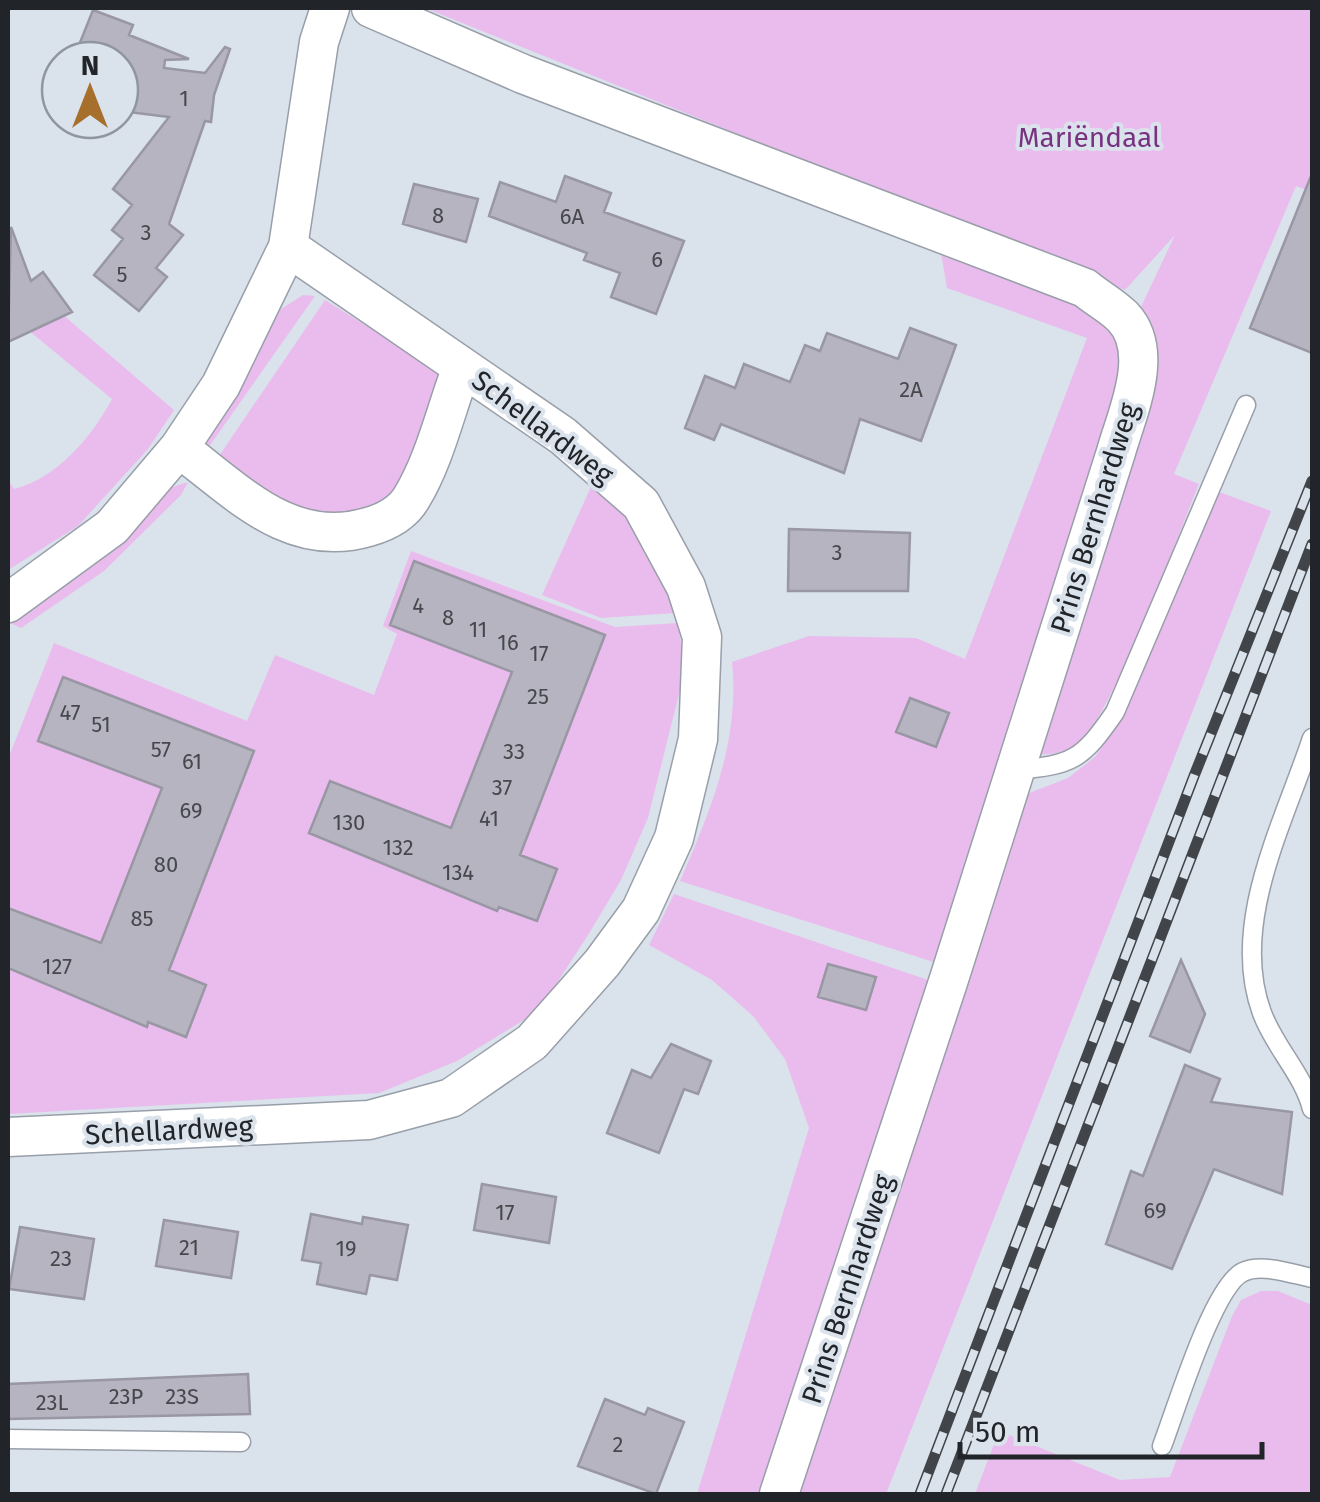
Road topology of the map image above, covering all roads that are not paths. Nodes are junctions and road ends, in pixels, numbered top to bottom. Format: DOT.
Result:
graph roads {
  1 [pos="330,8"];
  2 [pos="371,8"];
  3 [pos="288,247"];
  4 [pos="462,368"];
  5 [pos="1246,405"];
  6 [pos="179,448"];
  7 [pos="8,603"];
  8 [pos="1312,738"];
  9 [pos="1015,770"];
  10 [pos="1312,1109"];
  11 [pos="8,1137"];
  12 [pos="1312,1278"];
  13 [pos="8,1439"];
  14 [pos="241,1442"];
  15 [pos="1162,1446"];
  16 [pos="779,1494"];
  1 -- 3 [label="street"];
  2 -- 9 [label="street, Prins Bernhardweg"];
  3 -- 4 [label="street, Schellardweg"];
  3 -- 6 [label="street"];
  4 -- 6 [label="street"];
  4 -- 11 [label="street, Schellardweg"];
  5 -- 9 [label="lane"];
  6 -- 7 [label="street"];
  8 -- 10 [label="lane"];
  9 -- 16 [label="street, Prins Bernhardweg"];
  12 -- 15 [label="lane"];
  13 -- 14 [label="lane"];
}
